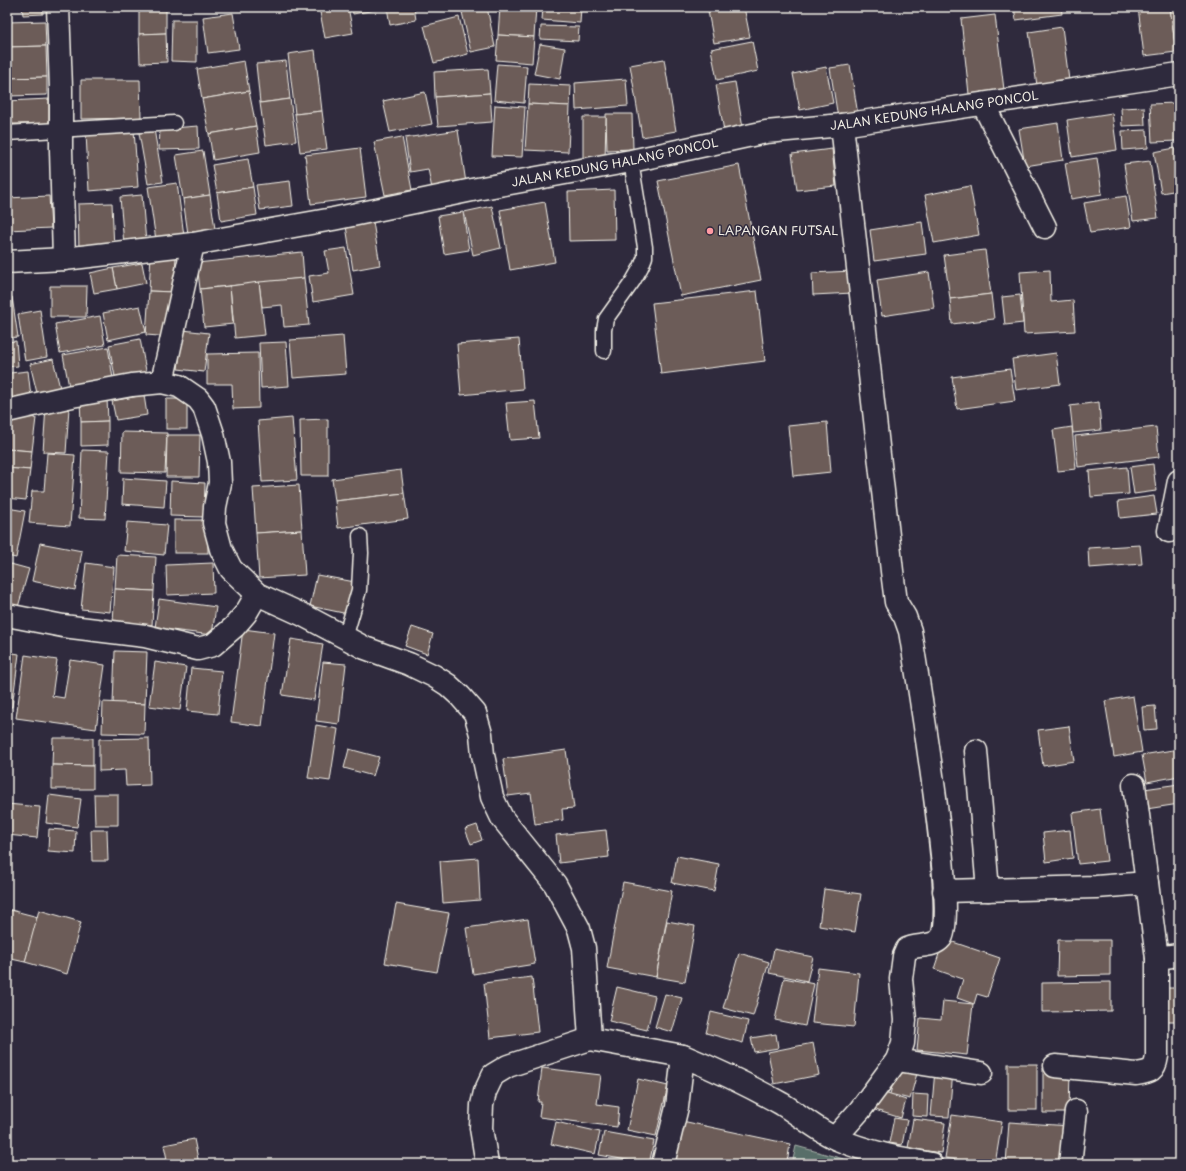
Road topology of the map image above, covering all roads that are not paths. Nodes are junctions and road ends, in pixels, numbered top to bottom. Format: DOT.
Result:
graph roads {
  1 [pos="58,7"];
  2 [pos="1179,74"];
  3 [pos="983,104"];
  4 [pos="174,123"];
  5 [pos="842,125"];
  6 [pos="61,131"];
  7 [pos="7,133"];
  8 [pos="631,161"];
  9 [pos="1045,228"];
  10 [pos="193,244"];
  11 [pos="64,259"];
  12 [pos="7,262"];
  13 [pos="604,351"];
  14 [pos="162,382"];
  15 [pos="7,411"];
  16 [pos="1179,481"];
  17 [pos="1169,531"];
  18 [pos="360,536"];
  19 [pos="257,594"];
  20 [pos="7,615"];
  21 [pos="345,638"];
  22 [pos="976,751"];
  23 [pos="1134,785"];
  24 [pos="1147,883"];
  25 [pos="988,890"];
  26 [pos="944,891"];
  27 [pos="1179,955"];
  28 [pos="1157,958"];
  29 [pos="590,1039"];
  30 [pos="683,1056"];
  31 [pos="897,1060"];
  32 [pos="1055,1066"];
  33 [pos="981,1073"];
  34 [pos="1076,1111"];
  35 [pos="835,1138"];
  36 [pos="488,1164"];
  37 [pos="663,1164"];
  38 [pos="931,1164"];
  39 [pos="1070,1164"];
  1 -- 6 [label="street"];
  2 -- 3 [label="street, JALAN KEDUNG HALANG PONCOL"];
  3 -- 5 [label="street, JALAN KEDUNG HALANG PONCOL"];
  3 -- 9 [label="street"];
  4 -- 6 [label="lane"];
  5 -- 8 [label="street, JALAN KEDUNG HALANG PONCOL"];
  5 -- 26 [label="street"];
  6 -- 7 [label="lane"];
  6 -- 11 [label="street"];
  8 -- 10 [label="street, JALAN KEDUNG HALANG PONCOL"];
  8 -- 13 [label="lane"];
  10 -- 11 [label="street, JALAN KEDUNG HALANG PONCOL"];
  10 -- 14 [label="street"];
  11 -- 12 [label="street, JALAN KEDUNG HALANG PONCOL"];
  14 -- 15 [label="street"];
  14 -- 19 [label="street"];
  16 -- 17 [label="street"];
  18 -- 21 [label="lane"];
  19 -- 20 [label="street"];
  19 -- 21 [label="street"];
  21 -- 29 [label="street"];
  22 -- 25 [label="street"];
  23 -- 24 [label="street"];
  24 -- 25 [label="street"];
  24 -- 28 [label="street"];
  25 -- 26 [label="street"];
  26 -- 31 [label="street"];
  27 -- 28 [label="street"];
  28 -- 32 [label="street"];
  29 -- 30 [label="street"];
  29 -- 36 [label="street"];
  30 -- 35 [label="street"];
  30 -- 37 [label="street"];
  31 -- 33 [label="street"];
  31 -- 35 [label="street"];
  34 -- 39 [label="street"];
  35 -- 38 [label="street"];
}
